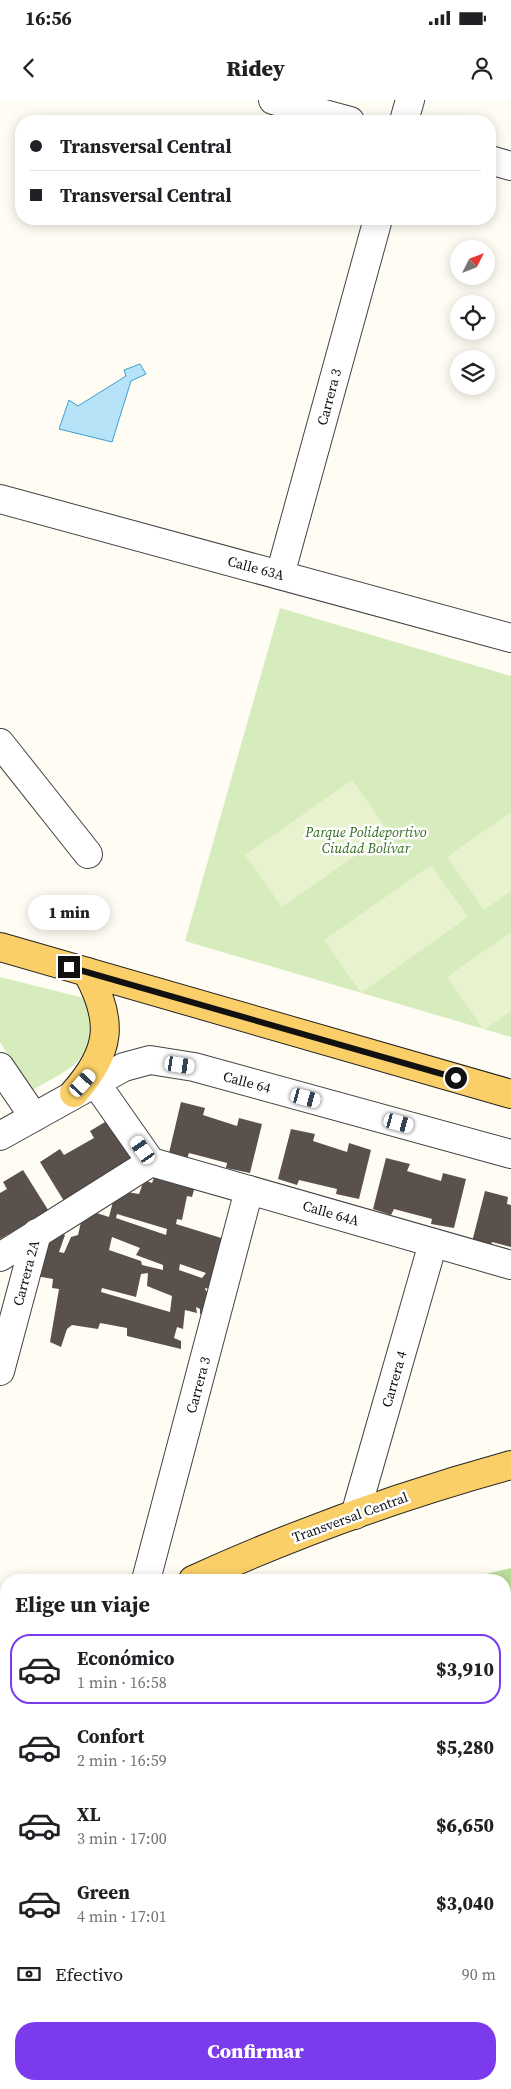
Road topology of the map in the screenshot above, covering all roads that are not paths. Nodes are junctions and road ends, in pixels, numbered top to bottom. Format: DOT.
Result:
graph roads {
  1 [pos="272,100"];
  2 [pos="410,100"];
  3 [pos="328,115"];
  4 [pos="406,115"];
  5 [pos="496,162"];
  6 [pos="511,166"];
  7 [pos="376,225"];
  8 [pos="0,499"];
  9 [pos="280,575"];
  10 [pos="511,638"];
  11 [pos="0,743"];
  12 [pos="88,854"];
  13 [pos="0,947"];
  14 [pos="87,972"];
  15 [pos="0,1067"];
  16 [pos="84,1088"];
  17 [pos="511,1094"];
  18 [pos="34,1117"];
  19 [pos="0,1136"];
  20 [pos="511,1154"];
  21 [pos="151,1162"];
  22 [pos="249,1190"];
  23 [pos="37,1233"];
  24 [pos="433,1243"];
  25 [pos="0,1256"];
  26 [pos="511,1265"];
  27 [pos="0,1370"];
  28 [pos="511,1466"];
  29 [pos="355,1515"];
  30 [pos="148,1574"];
  31 [pos="206,1574"];
  1 -- 3 [label="street"];
  2 -- 4 [label="street"];
  5 -- 6 [label="street"];
  7 -- 9 [label="street, Carrera 3"];
  8 -- 9 [label="street, Calle 63A"];
  9 -- 10 [label="street, Calle 63A"];
  11 -- 12 [label="street"];
  13 -- 14 [label="main road"];
  14 -- 16 [label="main road"];
  14 -- 17 [label="main road"];
  15 -- 18 [label="street"];
  16 -- 18 [label="street, Calle 64"];
  16 -- 20 [label="street, Calle 64"];
  16 -- 21 [label="street"];
  18 -- 19 [label="street, Calle 64"];
  21 -- 22 [label="street, Calle 64A"];
  21 -- 23 [label="street"];
  22 -- 24 [label="street, Calle 64A"];
  22 -- 30 [label="street, Carrera 3"];
  23 -- 25 [label="street"];
  23 -- 27 [label="street, Carrera 2A"];
  24 -- 26 [label="street, Calle 64A"];
  24 -- 29 [label="street, Carrera 4"];
  28 -- 29 [label="main road, Transversal Central"];
  29 -- 31 [label="main road, Transversal Central"];
}
